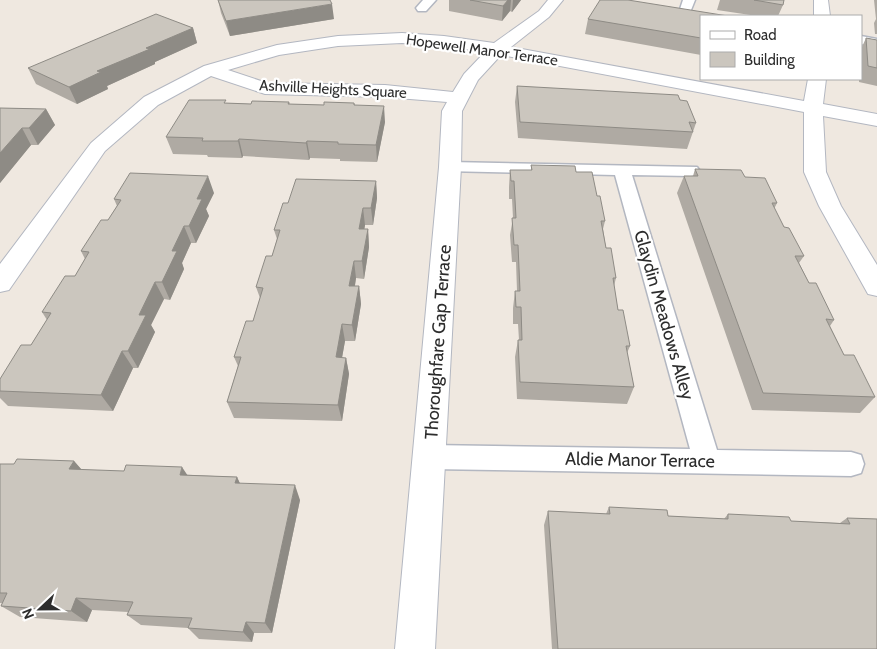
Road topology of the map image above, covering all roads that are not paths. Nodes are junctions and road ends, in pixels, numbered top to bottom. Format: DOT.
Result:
graph roads {
  1 [pos="556,0"];
  2 [pos="821,0"];
  3 [pos="822,15"];
  4 [pos="862,40"];
  5 [pos="877,43"];
  6 [pos="496,49"];
  7 [pos="210,70"];
  8 [pos="817,80"];
  9 [pos="459,98"];
  10 [pos="813,107"];
  11 [pos="877,120"];
  12 [pos="450,167"];
  13 [pos="622,170"];
  14 [pos="691,171"];
  15 [pos="0,283"];
  16 [pos="877,287"];
  17 [pos="430,457"];
  18 [pos="707,461"];
  19 [pos="851,464"];
  20 [pos="415,649"];
  1 -- 6 [label="street, Thoroughfare Gap Terrace"];
  2 -- 3 [label="street"];
  4 -- 5 [label="lane"];
  6 -- 7 [label="street, Hopewell Manor Terrace"];
  6 -- 9 [label="street, Thoroughfare Gap Terrace"];
  6 -- 10 [label="street, Hopewell Manor Terrace"];
  7 -- 9 [label="street, Ashville Heights Square"];
  7 -- 15 [label="street, Hopewell Manor Terrace"];
  8 -- 10 [label="street"];
  9 -- 12 [label="street, Thoroughfare Gap Terrace"];
  10 -- 11 [label="street, Hopewell Manor Terrace"];
  10 -- 16 [label="street"];
  12 -- 13 [label="lane"];
  12 -- 17 [label="street, Thoroughfare Gap Terrace"];
  13 -- 14 [label="lane"];
  13 -- 18 [label="lane, Glaydin Meadows Alley"];
  17 -- 18 [label="lane, Aldie Manor Terrace"];
  17 -- 20 [label="street, Thoroughfare Gap Terrace"];
  18 -- 19 [label="lane, Aldie Manor Terrace"];
}
